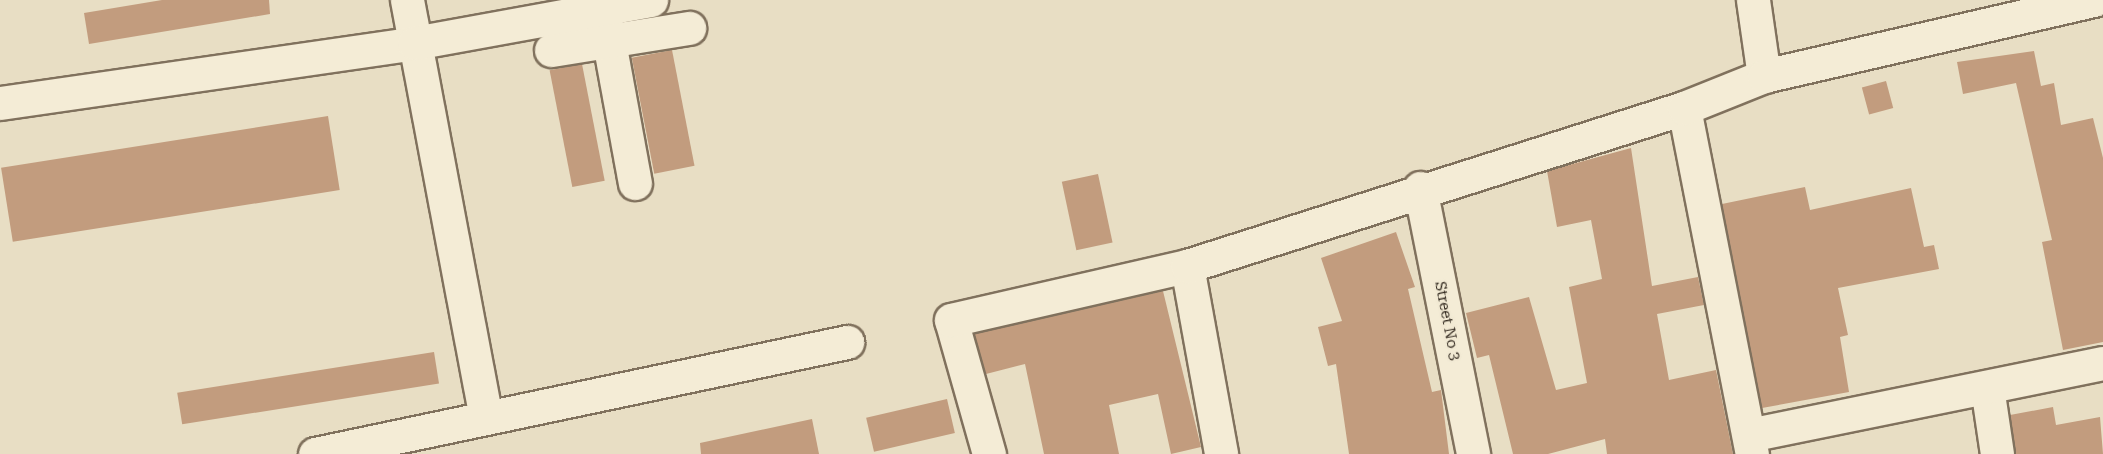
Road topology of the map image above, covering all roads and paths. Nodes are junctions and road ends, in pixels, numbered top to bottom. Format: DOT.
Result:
graph roads {
  1 [pos="407,0"];
  2 [pos="651,0"];
  3 [pos="1753,0"];
  4 [pos="2094,0"];
  5 [pos="2101,0"];
  6 [pos="2103,8"];
  7 [pos="603,9"];
  8 [pos="689,28"];
  9 [pos="609,40"];
  10 [pos="414,43"];
  11 [pos="551,50"];
  12 [pos="1764,76"];
  13 [pos="0,103"];
  14 [pos="1684,108"];
  15 [pos="635,183"];
  16 [pos="1420,188"];
  17 [pos="1186,266"];
  18 [pos="847,342"];
  19 [pos="2103,363"];
  20 [pos="1987,387"];
  21 [pos="486,417"];
  22 [pos="1751,444"];
  23 [pos="315,454"];
  24 [pos="989,454"];
  25 [pos="1221,454"];
  26 [pos="1473,454"];
  27 [pos="1997,454"];
  1 -- 10 [label="street"];
  2 -- 7 [label="street"];
  3 -- 12 [label="street"];
  4 -- 12 [label="street"];
  5 -- 6 [label="street"];
  7 -- 9 [label="street"];
  7 -- 10 [label="street"];
  8 -- 9 [label="street"];
  9 -- 11 [label="street"];
  9 -- 15 [label="street"];
  10 -- 13 [label="street"];
  10 -- 21 [label="street"];
  12 -- 14 [label="street"];
  14 -- 16 [label="street"];
  14 -- 22 [label="street"];
  16 -- 17 [label="street"];
  16 -- 26 [label="street, Street No 3"];
  17 -- 24 [label="street"];
  17 -- 25 [label="street"];
  18 -- 21 [label="street"];
  19 -- 20 [label="street"];
  20 -- 22 [label="street"];
  20 -- 27 [label="street"];
  21 -- 23 [label="street"];
}
